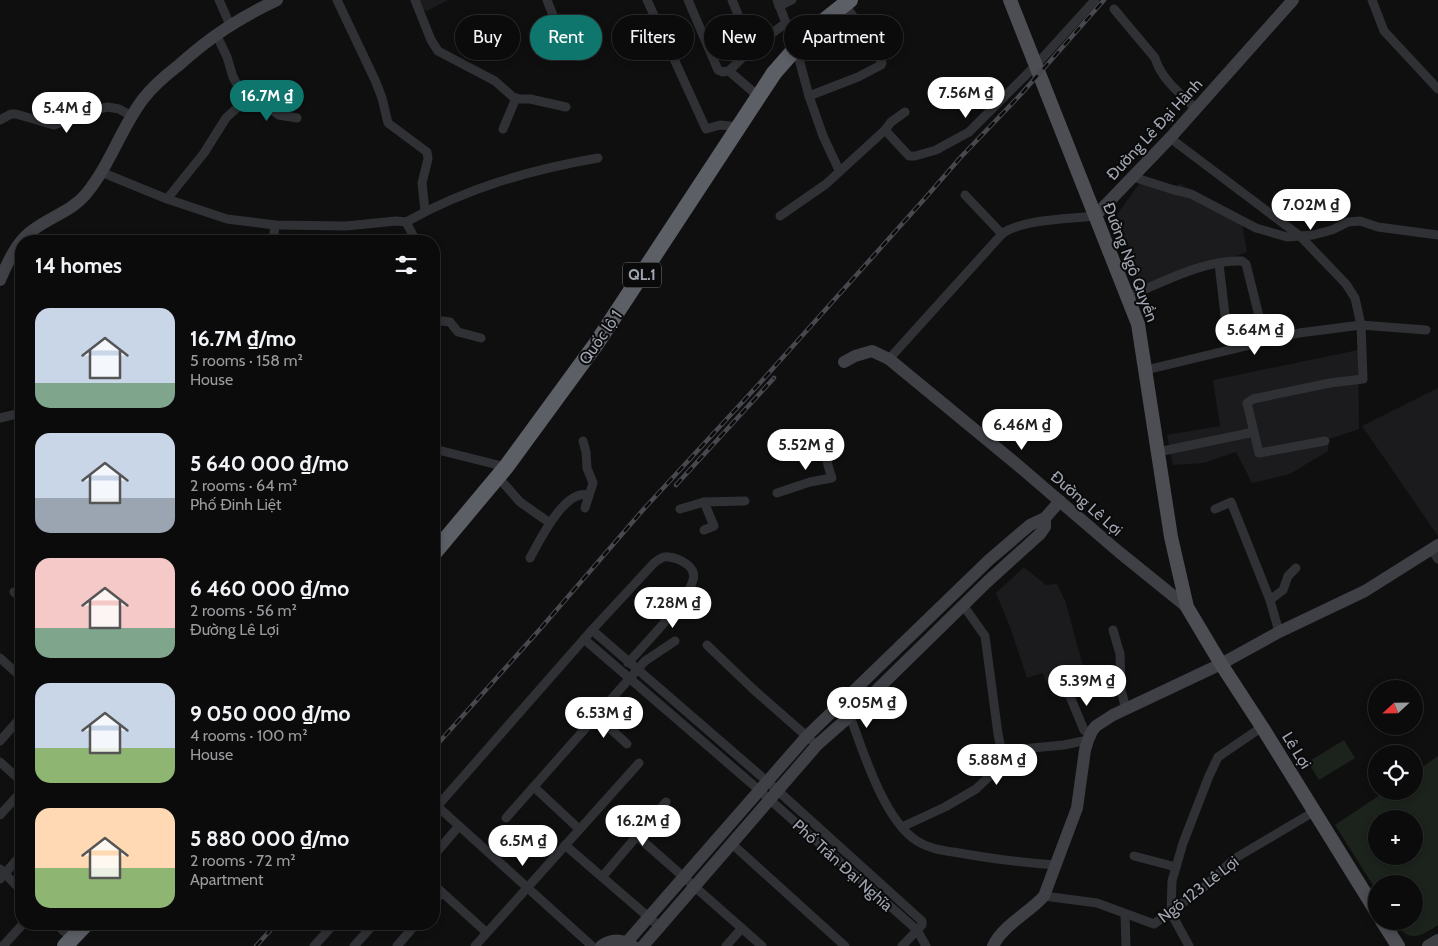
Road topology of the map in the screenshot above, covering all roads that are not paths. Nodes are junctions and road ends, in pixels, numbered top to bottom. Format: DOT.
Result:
graph roads {
  1 [pos="219,0"];
  2 [pos="277,0"];
  3 [pos="337,0"];
  4 [pos="416,0"];
  5 [pos="546,0"];
  6 [pos="647,0"];
  7 [pos="688,0"];
  8 [pos="732,0"];
  9 [pos="792,0"];
  10 [pos="1010,0"];
  11 [pos="1095,0"];
  12 [pos="1293,0"];
  13 [pos="1372,0"];
  14 [pos="778,3"];
  15 [pos="841,3"];
  16 [pos="1114,9"];
  17 [pos="553,15"];
  18 [pos="738,15"];
  19 [pos="828,15"];
  20 [pos="784,18"];
  21 [pos="230,25"];
  22 [pos="216,34"];
  23 [pos="740,60"];
  24 [pos="785,60"];
  25 [pos="799,60"];
  26 [pos="1036,65"];
  27 [pos="729,71"];
  28 [pos="1438,89"];
  29 [pos="242,96"];
  30 [pos="758,96"];
  31 [pos="808,96"];
  32 [pos="516,98"];
  33 [pos="566,108"];
  34 [pos="1196,109"];
  35 [pos="905,112"];
  36 [pos="132,116"];
  37 [pos="297,118"];
  38 [pos="0,120"];
  39 [pos="739,127"];
  40 [pos="503,130"];
  41 [pos="885,130"];
  42 [pos="1170,138"];
  43 [pos="598,158"];
  44 [pos="839,170"];
  45 [pos="101,172"];
  46 [pos="1133,177"];
  47 [pos="965,195"];
  48 [pos="167,199"];
  49 [pos="426,211"];
  50 [pos="780,216"];
  51 [pos="1095,216"];
  52 [pos="406,222"];
  53 [pos="275,225"];
  54 [pos="1002,234"];
  55 [pos="1438,234"];
  56 [pos="27,235"];
  57 [pos="274,235"];
  58 [pos="413,235"];
  59 [pos="1300,236"];
  60 [pos="15,249"];
  61 [pos="1218,264"];
  62 [pos="0,280"];
  63 [pos="1127,297"];
  64 [pos="1225,315"];
  65 [pos="1260,316"];
  66 [pos="440,321"];
  67 [pos="1361,325"];
  68 [pos="1426,330"];
  69 [pos="481,338"];
  70 [pos="889,359"];
  71 [pos="844,362"];
  72 [pos="1146,370"];
  73 [pos="15,414"];
  74 [pos="0,418"];
  75 [pos="1254,432"];
  76 [pos="822,440"];
  77 [pos="583,441"];
  78 [pos="1325,441"];
  79 [pos="440,451"];
  80 [pos="1158,452"];
  81 [pos="502,472"];
  82 [pos="776,493"];
  83 [pos="588,495"];
  84 [pos="745,501"];
  85 [pos="1060,501"];
  86 [pos="704,502"];
  87 [pos="585,508"];
  88 [pos="680,508"];
  89 [pos="1215,509"];
  90 [pos="1045,518"];
  91 [pos="550,522"];
  92 [pos="704,530"];
  93 [pos="440,546"];
  94 [pos="1436,551"];
  95 [pos="530,558"];
  96 [pos="990,560"];
  97 [pos="1296,568"];
  98 [pos="1000,570"];
  99 [pos="1270,600"];
  100 [pos="964,606"];
  101 [pos="1188,607"];
  102 [pos="930,618"];
  103 [pos="940,628"];
  104 [pos="592,630"];
  105 [pos="1113,630"];
  106 [pos="1280,632"];
  107 [pos="584,639"];
  108 [pos="676,641"];
  109 [pos="707,645"];
  110 [pos="0,658"];
  111 [pos="628,663"];
  112 [pos="1221,664"];
  113 [pos="637,670"];
  114 [pos="15,672"];
  115 [pos="630,678"];
  116 [pos="1068,694"];
  117 [pos="847,699"];
  118 [pos="1126,709"];
  119 [pos="853,712"];
  120 [pos="597,716"];
  121 [pos="15,724"];
  122 [pos="1262,727"];
  123 [pos="808,736"];
  124 [pos="1089,737"];
  125 [pos="718,740"];
  126 [pos="0,741"];
  127 [pos="627,744"];
  128 [pos="817,745"];
  129 [pos="710,749"];
  130 [pos="1003,759"];
  131 [pos="0,762"];
  132 [pos="639,763"];
  133 [pos="15,776"];
  134 [pos="534,786"];
  135 [pos="763,786"];
  136 [pos="773,795"];
  137 [pos="15,799"];
  138 [pos="666,802"];
  139 [pos="440,803"];
  140 [pos="440,811"];
  141 [pos="1315,811"];
  142 [pos="0,815"];
  143 [pos="506,818"];
  144 [pos="459,826"];
  145 [pos="902,827"];
  146 [pos="579,829"];
  147 [pos="720,834"];
  148 [pos="637,836"];
  149 [pos="731,843"];
  150 [pos="565,845"];
  151 [pos="440,848"];
  152 [pos="1134,856"];
  153 [pos="15,861"];
  154 [pos="1055,865"];
  155 [pos="1176,867"];
  156 [pos="2,874"];
  157 [pos="602,877"];
  158 [pos="684,877"];
  159 [pos="15,885"];
  160 [pos="527,886"];
  161 [pos="694,886"];
  162 [pos="442,892"];
  163 [pos="440,894"];
  164 [pos="1044,896"];
  165 [pos="1368,898"];
  166 [pos="1171,913"];
  167 [pos="1125,914"];
  168 [pos="649,918"];
  169 [pos="660,927"];
  170 [pos="742,928"];
  171 [pos="17,930"];
  172 [pos="60,930"];
  173 [pos="80,930"];
  174 [pos="329,930"];
  175 [pos="369,930"];
  176 [pos="411,930"];
  177 [pos="917,930"];
  178 [pos="1388,930"];
  179 [pos="486,932"];
  180 [pos="1438,940"];
  181 [pos="68,942"];
  182 [pos="630,944"];
  183 [pos="3,946"];
  184 [pos="314,946"];
  185 [pos="354,946"];
  186 [pos="397,946"];
  187 [pos="475,946"];
  188 [pos="592,946"];
  189 [pos="601,946"];
  190 [pos="643,946"];
  191 [pos="726,946"];
  192 [pos="762,946"];
  193 [pos="845,946"];
  194 [pos="902,946"];
  195 [pos="926,946"];
  196 [pos="994,946"];
  197 [pos="1126,946"];
  198 [pos="1188,946"];
  199 [pos="1398,946"];
  200 [pos="1428,946"];
  1 -- 21 [label="street"];
  2 -- 21 [label="street"];
  3 -- 49 [label="street"];
  4 -- 32 [label="street"];
  5 -- 17 [label="street"];
  6 -- 39 [label="street"];
  7 -- 27 [label="street"];
  8 -- 18 [label="street"];
  9 -- 14 [label="street"];
  10 -- 26 [label="main road, Đường Ngô Quyền"];
  11 -- 26 [label="street"];
  12 -- 34 [label="street, Đường Lê Đại Hành"];
  13 -- 28 [label="street"];
  14 -- 20 [label="street"];
  15 -- 19 [label="highway, Quốc lộ 1 / QL.1"];
  15 -- 31 [label="street"];
  16 -- 34 [label="street"];
  21 -- 22 [label="street"];
  22 -- 29 [label="street"];
  22 -- 36 [label="street"];
  23 -- 27 [label="street"];
  24 -- 30 [label="highway, Quốc lộ 1 / QL.1"];
  25 -- 31 [label="street"];
  26 -- 41 [label="street"];
  26 -- 51 [label="main road, Đường Ngô Quyền"];
  27 -- 30 [label="street"];
  29 -- 37 [label="street"];
  29 -- 48 [label="street"];
  30 -- 39 [label="highway, Quốc lộ 1 / QL.1"];
  31 -- 44 [label="street"];
  32 -- 33 [label="street"];
  32 -- 40 [label="street"];
  34 -- 42 [label="street, Đường Lê Đại Hành"];
  35 -- 41 [label="street"];
  36 -- 38 [label="street"];
  36 -- 45 [label="street"];
  39 -- 81 [label="highway, Quốc lộ 1 / QL.1"];
  41 -- 44 [label="street"];
  42 -- 46 [label="street, Đường Lê Đại Hành"];
  42 -- 59 [label="street"];
  43 -- 49 [label="street"];
  44 -- 50 [label="street"];
  45 -- 48 [label="street"];
  45 -- 56 [label="street"];
  46 -- 51 [label="street, Đường Lê Đại Hành"];
  46 -- 59 [label="street"];
  47 -- 54 [label="street"];
  48 -- 53 [label="street"];
  49 -- 52 [label="street"];
  51 -- 54 [label="street"];
  51 -- 63 [label="main road, Đường Ngô Quyền"];
  52 -- 53 [label="street"];
  52 -- 58 [label="street"];
  53 -- 57 [label="street"];
  54 -- 70 [label="street"];
  55 -- 59 [label="street"];
  59 -- 67 [label="street"];
  60 -- 62 [label="street"];
  61 -- 63 [label="street"];
  61 -- 64 [label="street"];
  61 -- 65 [label="street"];
  63 -- 72 [label="main road, Đường Ngô Quyền"];
  66 -- 69 [label="street"];
  67 -- 68 [label="street"];
  67 -- 72 [label="street"];
  67 -- 75 [label="street"];
  70 -- 71 [label="street, Đường Lê Lợi"];
  70 -- 85 [label="street, Đường Lê Lợi"];
  72 -- 80 [label="main road, Đường Ngô Quyền"];
  73 -- 74 [label="street"];
  75 -- 78 [label="street"];
  75 -- 80 [label="street"];
  76 -- 82 [label="street"];
  77 -- 83 [label="street"];
  79 -- 81 [label="street"];
  80 -- 101 [label="main road, Đường Ngô Quyền"];
  81 -- 91 [label="street"];
  81 -- 93 [label="highway, Quốc lộ 1 / QL.1"];
  83 -- 87 [label="street"];
  83 -- 91 [label="street"];
  84 -- 86 [label="street"];
  85 -- 90 [label="street"];
  85 -- 101 [label="street, Đường Lê Lợi"];
  86 -- 88 [label="street"];
  86 -- 92 [label="street"];
  89 -- 99 [label="street"];
  90 -- 96 [label="street"];
  90 -- 98 [label="street"];
  91 -- 95 [label="street"];
  94 -- 106 [label="street"];
  96 -- 98 [label="street"];
  96 -- 102 [label="street"];
  97 -- 99 [label="street"];
  98 -- 100 [label="street"];
  99 -- 106 [label="street"];
  100 -- 103 [label="street"];
  100 -- 130 [label="street"];
  101 -- 112 [label="main road, Lê Lợi"];
  102 -- 103 [label="street"];
  102 -- 117 [label="street"];
  103 -- 119 [label="street"];
  104 -- 107 [label="street"];
  104 -- 111 [label="street"];
  104 -- 111 [label="street"];
  105 -- 118 [label="street"];
  106 -- 112 [label="street"];
  107 -- 115 [label="street"];
  107 -- 139 [label="street"];
  108 -- 113 [label="street"];
  109 -- 123 [label="street"];
  110 -- 114 [label="street"];
  111 -- 113 [label="street"];
  112 -- 118 [label="street"];
  112 -- 122 [label="main road, Lê Lợi"];
  113 -- 115 [label="street"];
  113 -- 125 [label="street"];
  115 -- 120 [label="street"];
  115 -- 129 [label="street"];
  116 -- 124 [label="street"];
  117 -- 119 [label="street"];
  117 -- 123 [label="street"];
  118 -- 124 [label="street"];
  119 -- 128 [label="street"];
  119 -- 145 [label="street"];
  120 -- 127 [label="street"];
  120 -- 134 [label="street"];
  121 -- 126 [label="street"];
  122 -- 141 [label="main road, Lê Lợi"];
  122 -- 155 [label="street"];
  123 -- 128 [label="street"];
  123 -- 135 [label="street"];
  124 -- 130 [label="street"];
  124 -- 154 [label="street"];
  125 -- 129 [label="street"];
  125 -- 135 [label="street"];
  128 -- 136 [label="street"];
  129 -- 135 [label="street"];
  130 -- 145 [label="street"];
  131 -- 133 [label="street"];
  132 -- 146 [label="street"];
  134 -- 143 [label="street"];
  134 -- 146 [label="street"];
  135 -- 136 [label="street"];
  135 -- 147 [label="street"];
  136 -- 149 [label="street"];
  136 -- 177 [label="street, Phố Trần Đại Nghĩa"];
  136 -- 177 [label="street, Phố Trần Đại Nghĩa"];
  137 -- 142 [label="street"];
  138 -- 148 [label="street"];
  140 -- 144 [label="street"];
  141 -- 165 [label="main road, Lê Lợi"];
  141 -- 166 [label="street, Ngõ 123 Lê Lợi"];
  144 -- 151 [label="street"];
  144 -- 160 [label="street"];
  145 -- 154 [label="street"];
  146 -- 150 [label="street"];
  147 -- 149 [label="street"];
  147 -- 158 [label="street"];
  148 -- 157 [label="street"];
  148 -- 158 [label="street"];
  149 -- 161 [label="street"];
  149 -- 193 [label="street"];
  150 -- 157 [label="street"];
  150 -- 160 [label="street"];
  152 -- 155 [label="street"];
  153 -- 156 [label="street"];
  154 -- 164 [label="street"];
  155 -- 166 [label="street"];
  156 -- 159 [label="street"];
  157 -- 168 [label="street"];
  158 -- 161 [label="street"];
  158 -- 168 [label="street"];
  160 -- 179 [label="street"];
  160 -- 188 [label="street"];
  161 -- 169 [label="street"];
  161 -- 170 [label="street"];
  162 -- 163 [label="street"];
  162 -- 179 [label="street"];
  164 -- 167 [label="street, Ngõ 123 Lê Lợi"];
  164 -- 196 [label="street"];
  166 -- 167 [label="street, Ngõ 123 Lê Lợi"];
  166 -- 198 [label="street"];
  167 -- 197 [label="street"];
  168 -- 169 [label="street"];
  168 -- 182 [label="street"];
  169 -- 190 [label="street"];
  170 -- 191 [label="street"];
  170 -- 192 [label="street"];
  171 -- 183 [label="street"];
  172 -- 181 [label="street"];
  173 -- 181 [label="highway"];
  174 -- 184 [label="street"];
  175 -- 185 [label="street"];
  176 -- 186 [label="street"];
  177 -- 194 [label="street"];
  177 -- 195 [label="street, Phố Trần Đại Nghĩa"];
  178 -- 199 [label="main road"];
  179 -- 187 [label="street"];
  180 -- 200 [label="street"];
  182 -- 189 [label="street"];
}
